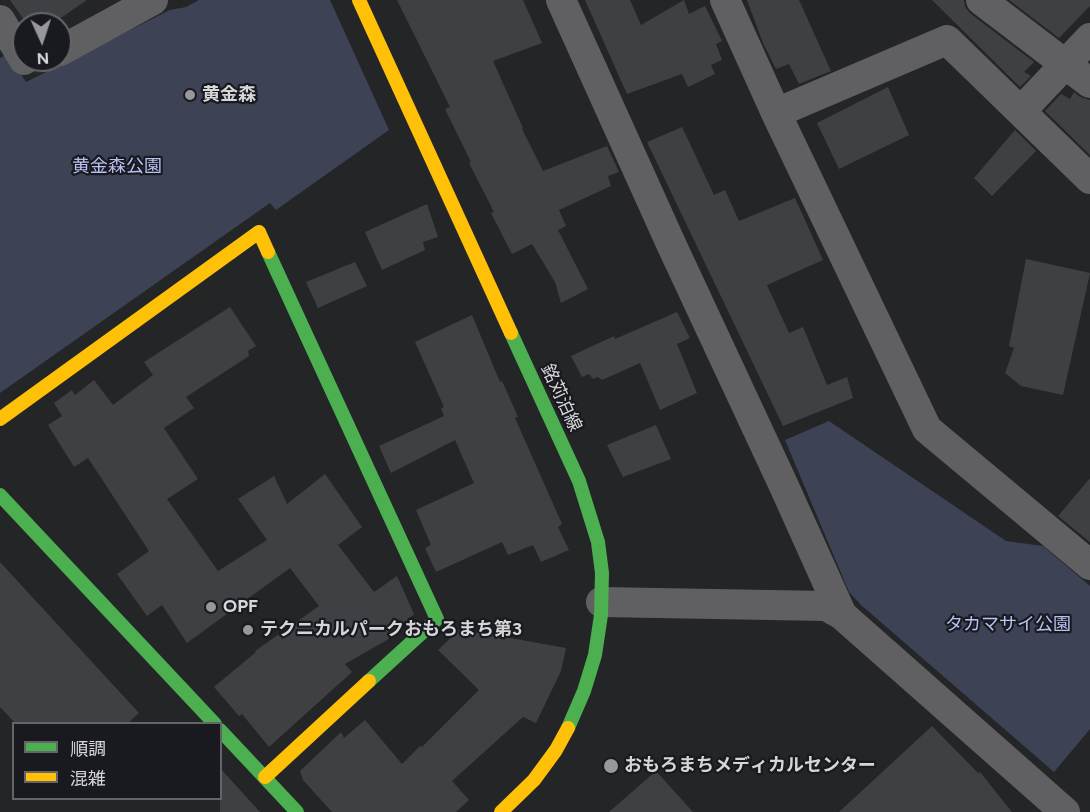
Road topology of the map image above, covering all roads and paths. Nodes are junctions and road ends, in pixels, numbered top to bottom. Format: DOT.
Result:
graph roads {
  1 [pos="153,0"];
  2 [pos="359,0"];
  3 [pos="561,0"];
  4 [pos="725,0"];
  5 [pos="981,0"];
  6 [pos="1090,38"];
  7 [pos="72,44"];
  8 [pos="1065,64"];
  9 [pos="1090,83"];
  10 [pos="1022,111"];
  11 [pos="776,113"];
  12 [pos="1090,179"];
  13 [pos="0,419"];
  14 [pos="0,495"];
  15 [pos="1090,566"];
  16 [pos="601,602"];
  17 [pos="842,615"];
  18 [pos="214,722"];
  19 [pos="222,732"];
  20 [pos="265,777"];
  21 [pos="297,812"];
  22 [pos="501,812"];
  23 [pos="1065,812"];
  1 -- 7 [label="street"];
  2 -- 16 [label="street, 銘苅泊線"];
  3 -- 17 [label="street"];
  4 -- 11 [label="street"];
  5 -- 8 [label="street"];
  6 -- 8 [label="street"];
  8 -- 9 [label="street"];
  8 -- 10 [label="street"];
  10 -- 11 [label="street"];
  10 -- 12 [label="street"];
  11 -- 15 [label="street"];
  13 -- 20 [label="street"];
  14 -- 18 [label="street"];
  16 -- 17 [label="street"];
  16 -- 22 [label="street, 銘苅泊線"];
  17 -- 23 [label="street"];
  19 -- 20 [label="street"];
  20 -- 21 [label="street"];
}
